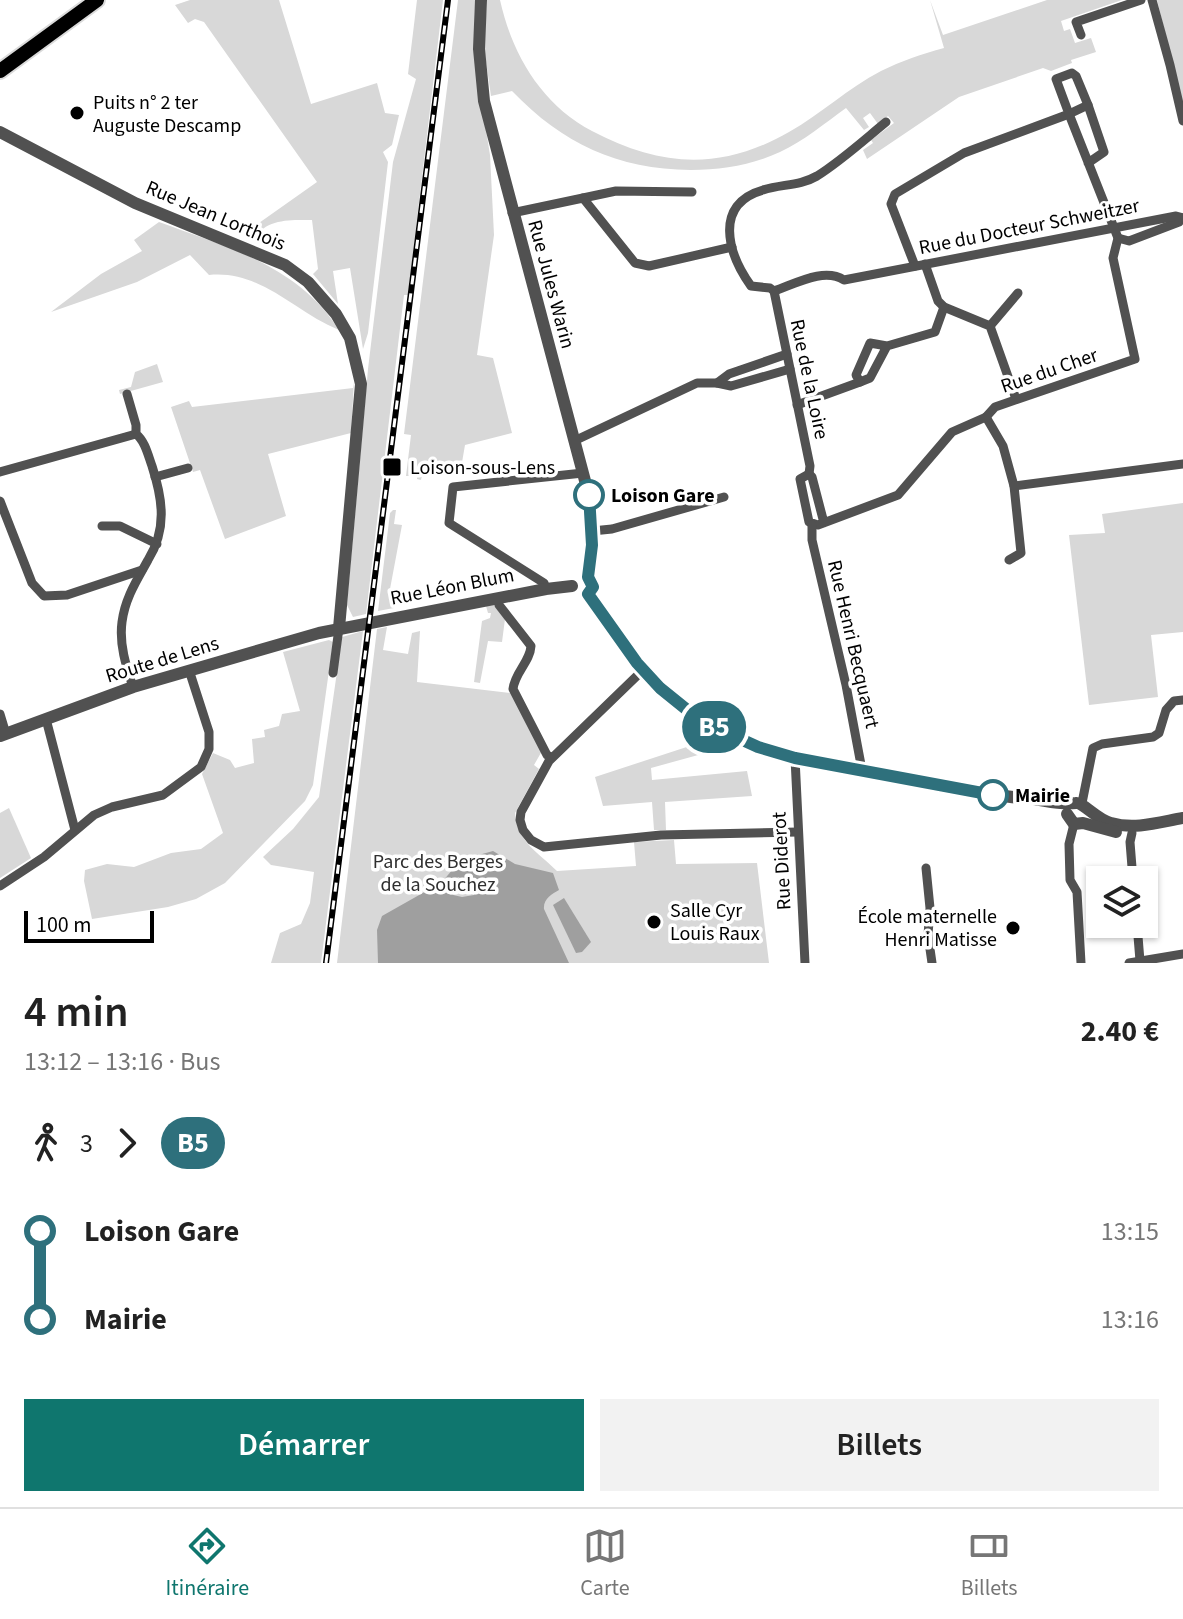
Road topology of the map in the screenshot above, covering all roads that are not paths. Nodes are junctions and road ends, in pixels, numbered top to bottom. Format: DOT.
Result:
graph roads {
  1 [pos="81,0"];
  2 [pos="97,0"];
  3 [pos="481,0"];
  4 [pos="1141,0"];
  5 [pos="1152,0"];
  6 [pos="1081,35"];
  7 [pos="0,59"];
  8 [pos="0,71"];
  9 [pos="1088,105"];
  10 [pos="1069,114"];
  11 [pos="1183,121"];
  12 [pos="886,122"];
  13 [pos="0,132"];
  14 [pos="1088,163"];
  15 [pos="692,192"];
  16 [pos="583,198"];
  17 [pos="512,213"];
  18 [pos="1182,218"];
  19 [pos="1114,227"];
  20 [pos="1118,238"];
  21 [pos="732,247"];
  22 [pos="920,265"];
  23 [pos="774,291"];
  24 [pos="1018,293"];
  25 [pos="944,307"];
  26 [pos="990,326"];
  27 [pos="887,346"];
  28 [pos="787,354"];
  29 [pos="790,369"];
  30 [pos="860,382"];
  31 [pos="717,383"];
  32 [pos="127,394"];
  33 [pos="1016,399"];
  34 [pos="797,405"];
  35 [pos="986,417"];
  36 [pos="136,434"];
  37 [pos="574,441"];
  38 [pos="1183,464"];
  39 [pos="188,468"];
  40 [pos="0,472"];
  41 [pos="583,473"];
  42 [pos="809,474"];
  43 [pos="155,477"];
  44 [pos="1014,486"];
  45 [pos="724,497"];
  46 [pos="0,501"];
  47 [pos="824,523"];
  48 [pos="812,525"];
  49 [pos="102,526"];
  50 [pos="592,531"];
  51 [pos="157,544"];
  52 [pos="1009,560"];
  53 [pos="142,570"];
  54 [pos="588,577"];
  55 [pos="111,579"];
  56 [pos="572,586"];
  57 [pos="546,589"];
  58 [pos="588,594"];
  59 [pos="128,598"];
  60 [pos="497,598"];
  61 [pos="339,628"];
  62 [pos="189,670"];
  63 [pos="643,670"];
  64 [pos="333,673"];
  65 [pos="133,687"];
  66 [pos="1183,700"];
  67 [pos="0,714"];
  68 [pos="46,719"];
  69 [pos="3,735"];
  70 [pos="551,757"];
  71 [pos="795,758"];
  72 [pos="862,770"];
  73 [pos="1078,814"];
  74 [pos="1183,818"];
  75 [pos="1183,826"];
  76 [pos="75,830"];
  77 [pos="798,832"];
  78 [pos="1132,833"];
  79 [pos="1132,866"];
  80 [pos="926,868"];
  81 [pos="0,886"];
  82 [pos="1138,938"];
  83 [pos="1183,954"];
  84 [pos="1140,961"];
  85 [pos="805,963"];
  86 [pos="932,963"];
  87 [pos="1081,963"];
  88 [pos="1129,963"];
  1 -- 7 [label="main road"];
  2 -- 8 [label="main road"];
  3 -- 17 [label="street, Rue Jules Warin"];
  4 -- 6 [label="street"];
  5 -- 11 [label="street"];
  9 -- 10 [label="street"];
  9 -- 10 [label="street"];
  9 -- 14 [label="street"];
  10 -- 14 [label="street"];
  10 -- 22 [label="street"];
  12 -- 21 [label="street"];
  13 -- 61 [label="street, Rue Jean Lorthois"];
  14 -- 19 [label="street"];
  15 -- 16 [label="street"];
  16 -- 17 [label="street"];
  16 -- 21 [label="street"];
  17 -- 37 [label="street, Rue Jules Warin"];
  18 -- 19 [label="street, Rue du Docteur Schweitzer"];
  18 -- 20 [label="street"];
  19 -- 20 [label="street"];
  19 -- 22 [label="street, Rue du Docteur Schweitzer"];
  20 -- 33 [label="street, Rue du Cher"];
  21 -- 23 [label="street"];
  22 -- 23 [label="street, Rue du Docteur Schweitzer"];
  22 -- 25 [label="street"];
  23 -- 28 [label="street, Rue de la Loire"];
  24 -- 26 [label="street"];
  25 -- 26 [label="street"];
  25 -- 27 [label="street"];
  26 -- 33 [label="street"];
  27 -- 30 [label="street"];
  27 -- 30 [label="street"];
  28 -- 29 [label="street, Rue de la Loire"];
  28 -- 31 [label="street"];
  29 -- 31 [label="street"];
  29 -- 34 [label="street, Rue de la Loire"];
  30 -- 34 [label="street"];
  31 -- 37 [label="street"];
  32 -- 36 [label="street"];
  33 -- 35 [label="street, Rue du Cher"];
  34 -- 42 [label="street, Rue de la Loire"];
  35 -- 44 [label="street"];
  35 -- 47 [label="street, Rue du Cher"];
  36 -- 40 [label="street"];
  36 -- 43 [label="street"];
  37 -- 41 [label="street, Rue Jules Warin"];
  38 -- 44 [label="street"];
  39 -- 43 [label="street"];
  41 -- 50 [label="street, Rue Jules Warin"];
  41 -- 57 [label="street"];
  42 -- 47 [label="street, Rue de la Loire"];
  42 -- 48 [label="street, Rue de la Loire"];
  43 -- 51 [label="street"];
  44 -- 52 [label="street"];
  45 -- 50 [label="street"];
  46 -- 55 [label="street"];
  47 -- 48 [label="street"];
  48 -- 72 [label="street, Rue Henri Becquaert"];
  49 -- 51 [label="street"];
  50 -- 54 [label="street, Rue Jules Warin"];
  51 -- 53 [label="street"];
  53 -- 55 [label="street"];
  53 -- 59 [label="street"];
  54 -- 56 [label="street"];
  54 -- 58 [label="street"];
  55 -- 59 [label="street"];
  56 -- 57 [label="street, Rue Léon Blum"];
  56 -- 58 [label="street"];
  57 -- 60 [label="street, Rue Léon Blum"];
  58 -- 63 [label="street"];
  59 -- 65 [label="street"];
  60 -- 61 [label="street, Rue Léon Blum"];
  60 -- 70 [label="street"];
  61 -- 62 [label="street, Route de Lens"];
  61 -- 64 [label="street, Rue Jean Lorthois"];
  62 -- 65 [label="street, Route de Lens"];
  62 -- 76 [label="street"];
  63 -- 70 [label="street"];
  63 -- 71 [label="street"];
  65 -- 68 [label="street, Route de Lens"];
  66 -- 73 [label="street"];
  67 -- 69 [label="street"];
  68 -- 69 [label="street, Route de Lens"];
  68 -- 76 [label="street"];
  70 -- 77 [label="street"];
  71 -- 72 [label="street"];
  71 -- 77 [label="street, Rue Diderot"];
  72 -- 73 [label="street"];
  73 -- 74 [label="street"];
  73 -- 78 [label="street"];
  73 -- 87 [label="street"];
  75 -- 78 [label="street"];
  76 -- 81 [label="street"];
  77 -- 85 [label="street, Rue Diderot"];
  78 -- 79 [label="street"];
  80 -- 86 [label="street"];
  82 -- 84 [label="street"];
  83 -- 84 [label="street"];
  84 -- 88 [label="street"];
}
